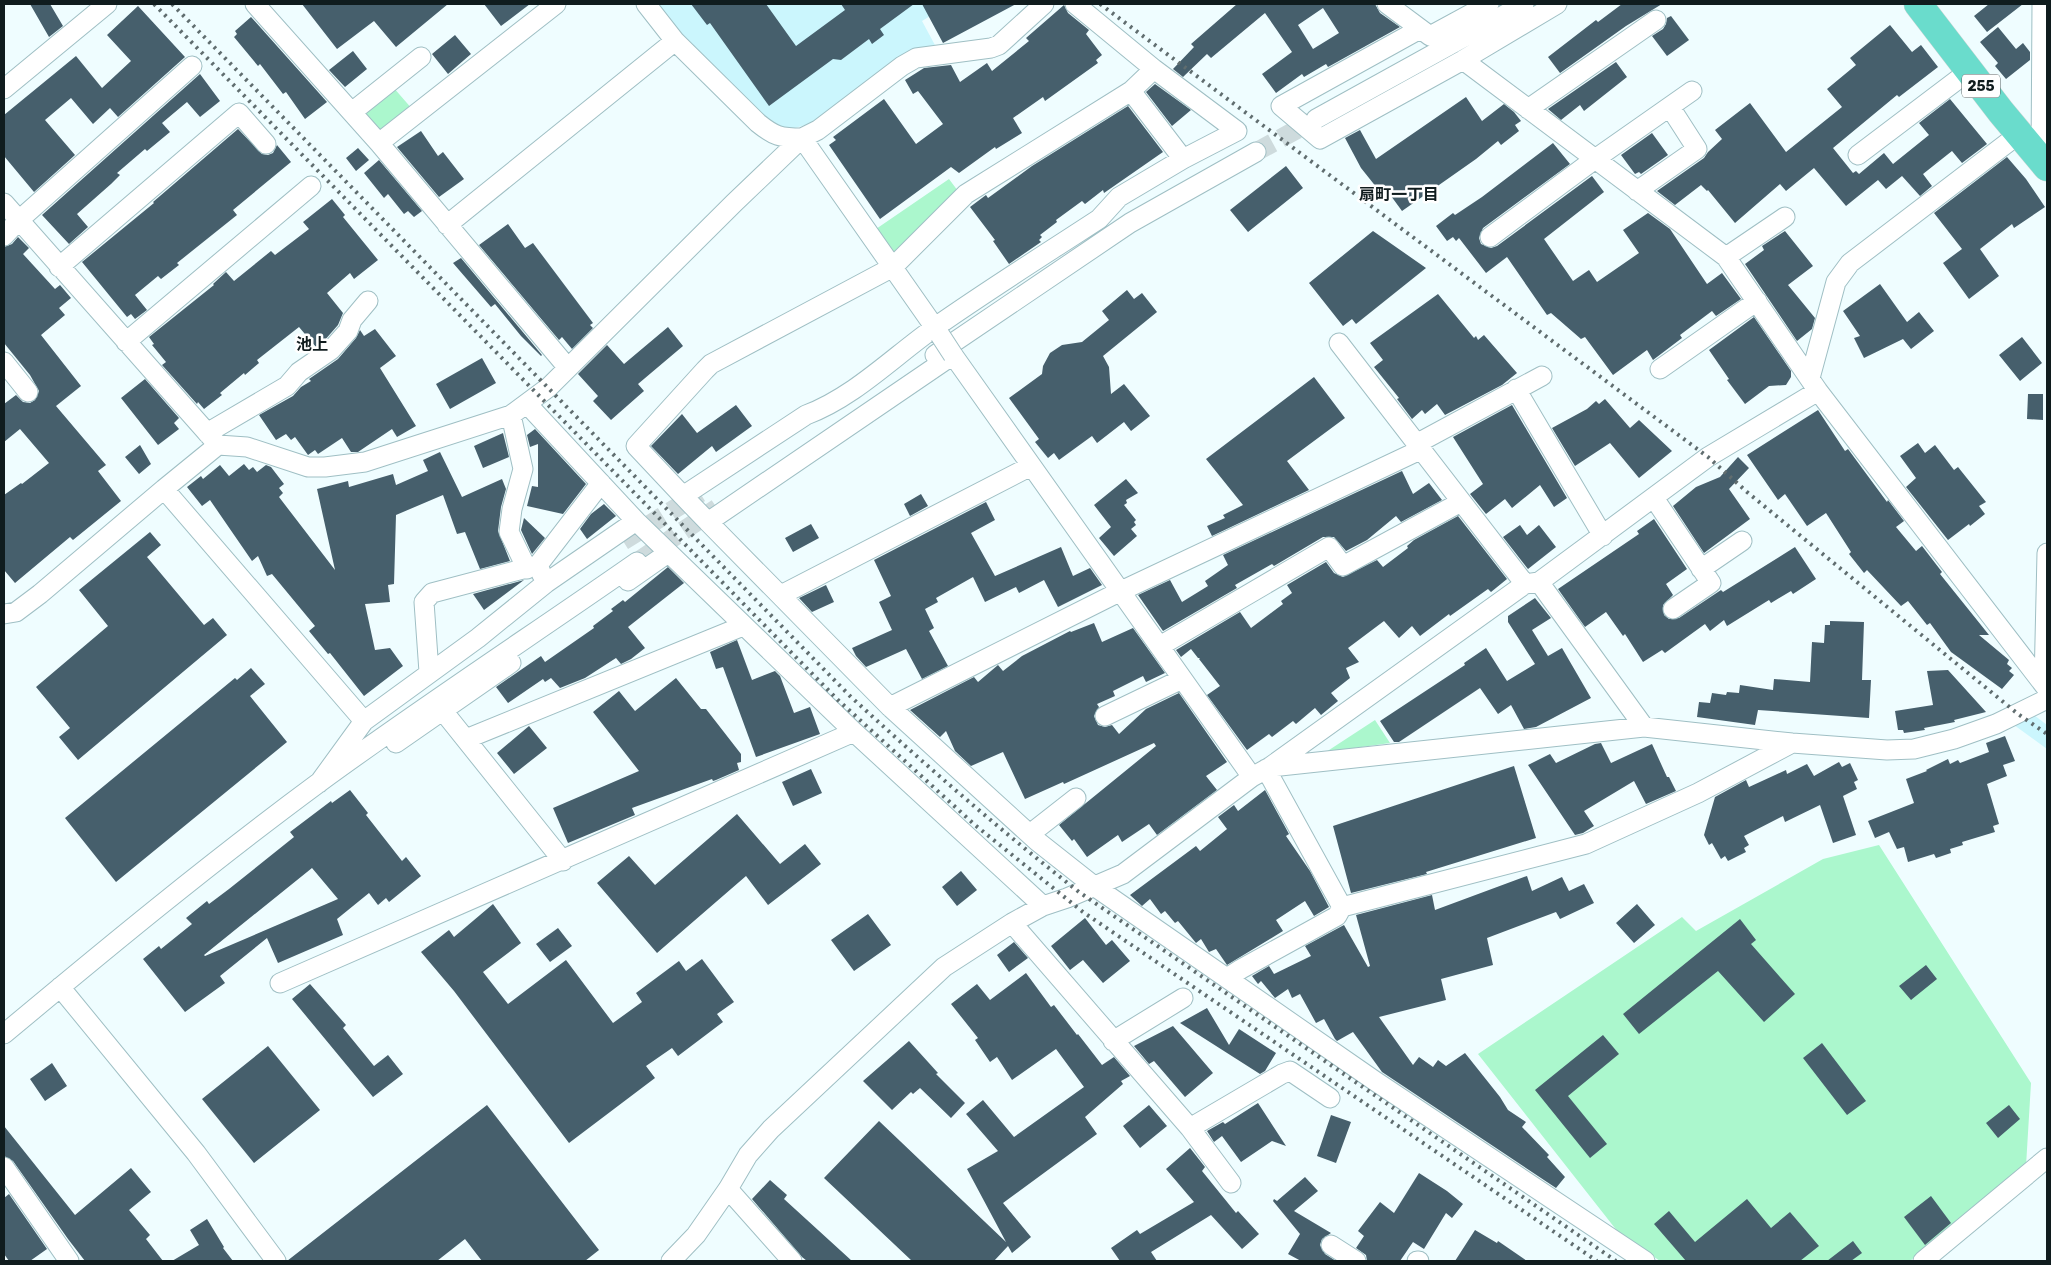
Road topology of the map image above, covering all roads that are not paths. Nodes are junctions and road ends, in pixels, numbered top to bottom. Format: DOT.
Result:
graph roads {
  1 [pos="107,4"];
  2 [pos="255,4"];
  3 [pos="556,4"];
  4 [pos="646,4"];
  5 [pos="1044,4"];
  6 [pos="1075,4"];
  7 [pos="1387,4"];
  8 [pos="1489,4"];
  9 [pos="1524,4"];
  10 [pos="1558,4"];
  11 [pos="1918,4"];
  12 [pos="2042,4"];
  13 [pos="1656,20"];
  14 [pos="1420,29"];
  15 [pos="675,41"];
  16 [pos="421,57"];
  17 [pos="1463,60"];
  18 [pos="192,66"];
  19 [pos="1154,68"];
  20 [pos="1969,72"];
  21 [pos="4,89"];
  22 [pos="1131,91"];
  23 [pos="1692,91"];
  24 [pos="1670,106"];
  25 [pos="1528,109"];
  26 [pos="352,112"];
  27 [pos="1316,119"];
  28 [pos="2020,134"];
  29 [pos="802,138"];
  30 [pos="380,143"];
  31 [pos="266,144"];
  32 [pos="1256,152"];
  33 [pos="1858,155"];
  34 [pos="1183,159"];
  35 [pos="1595,159"];
  36 [pos="2044,163"];
  37 [pos="311,186"];
  38 [pos="1637,191"];
  39 [pos="4,203"];
  40 [pos="1785,217"];
  41 [pos="18,221"];
  42 [pos="447,225"];
  43 [pos="4,236"];
  44 [pos="1490,237"];
  45 [pos="1726,257"];
  46 [pos="59,267"];
  47 [pos="893,267"];
  48 [pos="368,301"];
  49 [pos="1757,301"];
  50 [pos="937,332"];
  51 [pos="126,342"];
  52 [pos="1339,343"];
  53 [pos="953,355"];
  54 [pos="4,362"];
  55 [pos="568,368"];
  56 [pos="1660,369"];
  57 [pos="1542,376"];
  58 [pos="1814,385"];
  59 [pos="1516,389"];
  60 [pos="28,392"];
  61 [pos="528,405"];
  62 [pos="821,409"];
  63 [pos="512,415"];
  64 [pos="213,439"];
  65 [pos="1418,447"];
  66 [pos="1031,466"];
  67 [pos="601,483"];
  68 [pos="707,488"];
  69 [pos="164,490"];
  70 [pos="682,496"];
  71 [pos="1654,498"];
  72 [pos="1461,502"];
  73 [pos="713,515"];
  74 [pos="636,521"];
  75 [pos="1603,536"];
  76 [pos="623,541"];
  77 [pos="1742,541"];
  78 [pos="668,553"];
  79 [pos="2047,554"];
  80 [pos="637,562"];
  81 [pos="532,567"];
  82 [pos="1701,569"];
  83 [pos="546,583"];
  84 [pos="1532,583"];
  85 [pos="1122,591"];
  86 [pos="781,595"];
  87 [pos="1673,609"];
  88 [pos="4,614"];
  89 [pos="504,616"];
  90 [pos="743,626"];
  91 [pos="1160,646"];
  92 [pos="429,672"];
  93 [pos="1182,679"];
  94 [pos="2046,691"];
  95 [pos="890,707"];
  96 [pos="443,711"];
  97 [pos="1105,716"];
  98 [pos="364,721"];
  99 [pos="1644,727"];
  100 [pos="854,732"];
  101 [pos="466,739"];
  102 [pos="1792,743"];
  103 [pos="1263,771"];
  104 [pos="319,783"];
  105 [pos="1076,798"];
  106 [pos="1030,834"];
  107 [pos="563,861"];
  108 [pos="1094,886"];
  109 [pos="1043,906"];
  110 [pos="1342,907"];
  111 [pos="1012,923"];
  112 [pos="1227,978"];
  113 [pos="280,983"];
  114 [pos="60,987"];
  115 [pos="1182,998"];
  116 [pos="4,1034"];
  117 [pos="1113,1041"];
  118 [pos="1330,1098"];
  119 [pos="1190,1128"];
  120 [pos="2047,1158"];
  121 [pos="4,1167"];
  122 [pos="1231,1183"];
  123 [pos="728,1189"];
  124 [pos="1331,1245"];
  125 [pos="69,1261"];
  126 [pos="276,1261"];
  127 [pos="671,1261"];
  128 [pos="792,1261"];
  129 [pos="1356,1261"];
  130 [pos="1646,1261"];
  131 [pos="1924,1261"];
  1 -- 21 [label="street"];
  2 -- 26 [label="street"];
  3 -- 30 [label="street"];
  4 -- 15 [label="street"];
  5 -- 29 [label="street"];
  6 -- 19 [label="street"];
  7 -- 14 [label="street"];
  8 -- 14 [label="street"];
  9 -- 27 [label="street"];
  10 -- 17 [label="street"];
  11 -- 20 [label="highway, 255"];
  12 -- 36 [label="street"];
  13 -- 25 [label="street"];
  14 -- 17 [label="street"];
  15 -- 29 [label="street"];
  15 -- 42 [label="street"];
  16 -- 26 [label="street"];
  17 -- 25 [label="street"];
  18 -- 41 [label="street"];
  19 -- 22 [label="street"];
  19 -- 34 [label="street"];
  20 -- 28 [label="highway, 255"];
  20 -- 33 [label="street"];
  22 -- 34 [label="street"];
  22 -- 47 [label="street"];
  23 -- 24 [label="street"];
  24 -- 35 [label="street"];
  24 -- 38 [label="street"];
  25 -- 35 [label="street"];
  26 -- 30 [label="street"];
  28 -- 36 [label="highway, 255"];
  28 -- 58 [label="street"];
  29 -- 47 [label="street"];
  29 -- 55 [label="street"];
  30 -- 42 [label="street"];
  31 -- 46 [label="street"];
  32 -- 73 [label="street"];
  34 -- 50 [label="street"];
  35 -- 38 [label="street"];
  35 -- 44 [label="street"];
  37 -- 51 [label="street"];
  38 -- 45 [label="street"];
  39 -- 41 [label="street"];
  40 -- 45 [label="street"];
  41 -- 43 [label="street"];
  41 -- 46 [label="street"];
  42 -- 55 [label="street"];
  45 -- 49 [label="street"];
  46 -- 51 [label="street"];
  47 -- 50 [label="street"];
  47 -- 70 [label="street"];
  48 -- 64 [label="street"];
  49 -- 56 [label="street"];
  49 -- 58 [label="street"];
  50 -- 53 [label="street, bridge"];
  50 -- 62 [label="street"];
  51 -- 64 [label="street"];
  52 -- 65 [label="street"];
  53 -- 66 [label="street"];
  53 -- 73 [label="street"];
  54 -- 60 [label="street"];
  55 -- 61 [label="street"];
  57 -- 59 [label="street"];
  58 -- 71 [label="street"];
  58 -- 94 [label="street"];
  59 -- 65 [label="street"];
  59 -- 75 [label="street"];
  61 -- 63 [label="street"];
  61 -- 67 [label="street"];
  62 -- 68 [label="street"];
  62 -- 70 [label="street"];
  63 -- 64 [label="street"];
  63 -- 81 [label="street"];
  64 -- 69 [label="street"];
  65 -- 72 [label="street"];
  65 -- 85 [label="street"];
  66 -- 85 [label="street"];
  66 -- 86 [label="street"];
  67 -- 74 [label="street"];
  67 -- 81 [label="street"];
  69 -- 88 [label="street"];
  69 -- 98 [label="street"];
  70 -- 73 [label="street"];
  71 -- 75 [label="street"];
  71 -- 82 [label="street"];
  72 -- 84 [label="street"];
  72 -- 91 [label="street"];
  73 -- 86 [label="street"];
  74 -- 78 [label="street"];
  74 -- 83 [label="street"];
  75 -- 84 [label="street"];
  76 -- 89 [label="street"];
  77 -- 82 [label="street"];
  78 -- 90 [label="street"];
  78 -- 96 [label="street"];
  79 -- 94 [label="street"];
  80 -- 104 [label="street"];
  81 -- 83 [label="street"];
  81 -- 92 [label="street"];
  82 -- 87 [label="street"];
  83 -- 89 [label="street"];
  84 -- 99 [label="street"];
  84 -- 103 [label="street"];
  85 -- 91 [label="street"];
  85 -- 95 [label="street"];
  86 -- 95 [label="street"];
  89 -- 92 [label="street"];
  90 -- 100 [label="street"];
  90 -- 101 [label="street"];
  91 -- 93 [label="street"];
  92 -- 98 [label="street"];
  93 -- 97 [label="street"];
  93 -- 103 [label="street"];
  94 -- 102 [label="street"];
  95 -- 106 [label="street"];
  96 -- 101 [label="street"];
  96 -- 104 [label="street"];
  98 -- 104 [label="street"];
  99 -- 102 [label="street"];
  99 -- 103 [label="street"];
  100 -- 107 [label="street"];
  100 -- 109 [label="street"];
  101 -- 107 [label="street"];
  102 -- 110 [label="street"];
  103 -- 108 [label="street"];
  103 -- 110 [label="street"];
  104 -- 114 [label="street"];
  105 -- 106 [label="street"];
  106 -- 108 [label="street"];
  107 -- 113 [label="street"];
  108 -- 109 [label="street"];
  108 -- 112 [label="street"];
  109 -- 111 [label="street"];
  110 -- 112 [label="street"];
  111 -- 117 [label="street"];
  111 -- 123 [label="street"];
  112 -- 130 [label="street"];
  114 -- 116 [label="street"];
  114 -- 126 [label="street"];
  115 -- 117 [label="street"];
  117 -- 119 [label="street"];
  118 -- 119 [label="street"];
  119 -- 122 [label="street"];
  120 -- 131 [label="street"];
  121 -- 125 [label="street"];
  123 -- 127 [label="street"];
  123 -- 128 [label="street"];
  124 -- 129 [label="street"];
}
